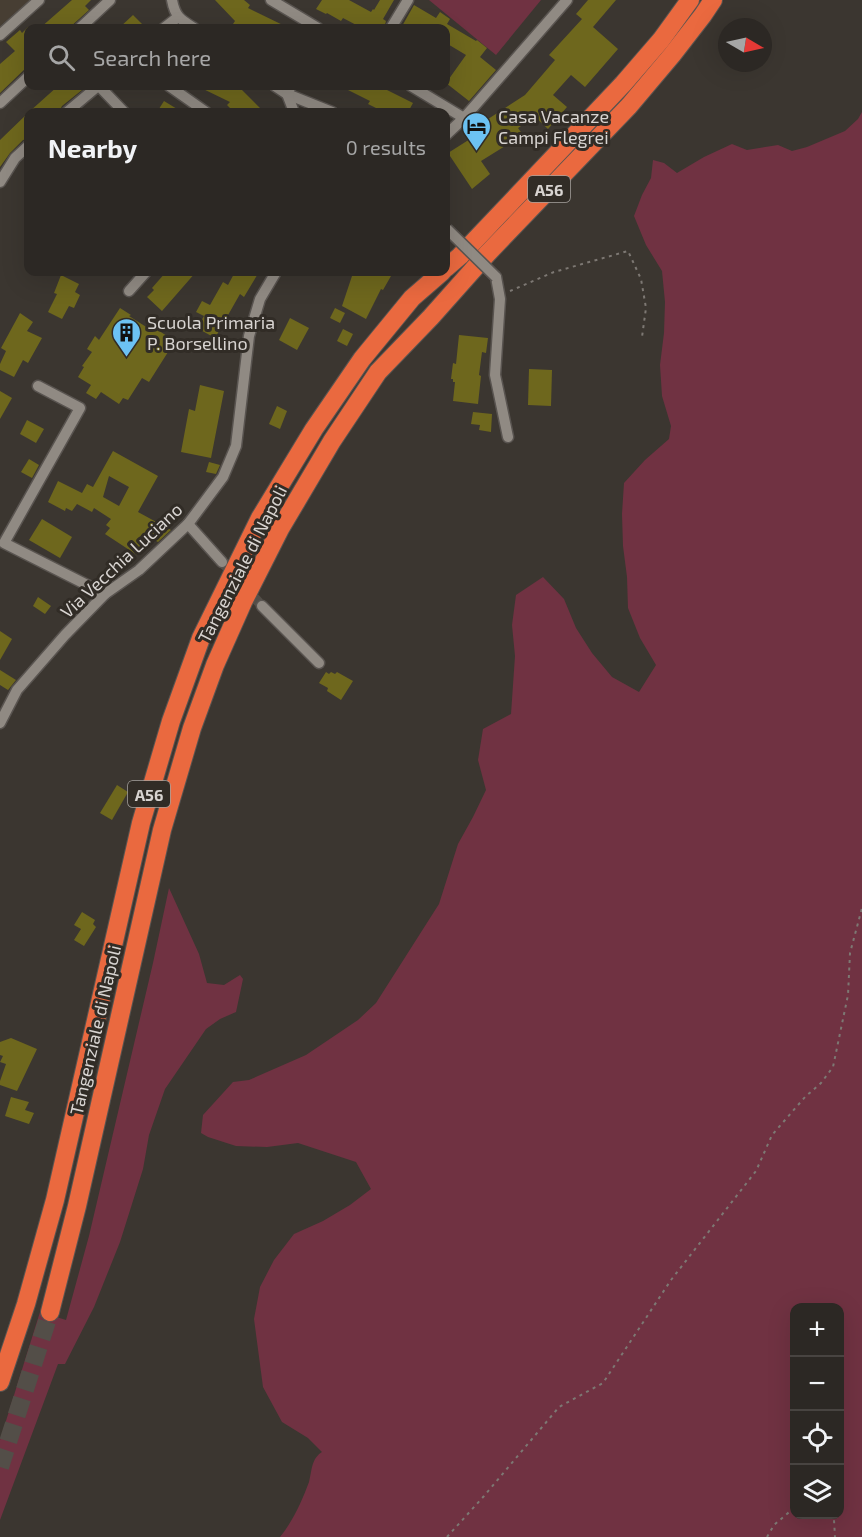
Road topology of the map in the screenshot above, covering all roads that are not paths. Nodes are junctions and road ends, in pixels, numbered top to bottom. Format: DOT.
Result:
graph roads {
  1 [pos="39,0"];
  2 [pos="110,0"];
  3 [pos="172,0"];
  4 [pos="272,0"];
  5 [pos="408,0"];
  6 [pos="567,0"];
  7 [pos="690,0"];
  8 [pos="713,0"];
  9 [pos="178,17"];
  10 [pos="84,24"];
  11 [pos="169,24"];
  12 [pos="188,24"];
  13 [pos="311,24"];
  14 [pos="393,24"];
  15 [pos="0,35"];
  16 [pos="24,80"];
  17 [pos="94,90"];
  18 [pos="103,90"];
  19 [pos="175,90"];
  20 [pos="289,90"];
  21 [pos="418,90"];
  22 [pos="0,103"];
  23 [pos="72,108"];
  24 [pos="120,108"];
  25 [pos="200,108"];
  26 [pos="293,108"];
  27 [pos="324,108"];
  28 [pos="447,108"];
  29 [pos="450,110"];
  30 [pos="464,118"];
  31 [pos="450,131"];
  32 [pos="24,150"];
  33 [pos="0,182"];
  34 [pos="450,233"];
  35 [pos="450,264"];
  36 [pos="142,276"];
  37 [pos="274,276"];
  38 [pos="437,276"];
  39 [pos="129,291"];
  40 [pos="38,386"];
  41 [pos="508,437"];
  42 [pos="188,524"];
  43 [pos="222,562"];
  44 [pos="105,594"];
  45 [pos="262,606"];
  46 [pos="319,663"];
  47 [pos="0,723"];
  48 [pos="50,1312"];
  49 [pos="0,1382"];
  1 -- 15 [label="street"];
  2 -- 10 [label="street"];
  3 -- 9 [label="street"];
  4 -- 13 [label="street"];
  5 -- 14 [label="street"];
  6 -- 30 [label="street"];
  7 -- 35 [label="highway, A56"];
  8 -- 48 [label="highway, Tangenziale di Napoli / A56"];
  9 -- 11 [label="street"];
  9 -- 12 [label="street"];
  16 -- 22 [label="street"];
  17 -- 23 [label="street"];
  18 -- 24 [label="street"];
  19 -- 25 [label="street"];
  20 -- 26 [label="street"];
  20 -- 27 [label="street"];
  21 -- 28 [label="street"];
  29 -- 30 [label="street"];
  30 -- 31 [label="street"];
  32 -- 33 [label="street"];
  34 -- 41 [label="street, bridge"];
  36 -- 39 [label="street"];
  37 -- 42 [label="street, Via Vecchia Luciano"];
  38 -- 49 [label="highway, Tangenziale di Napoli / A56"];
  40 -- 44 [label="street"];
  42 -- 43 [label="street"];
  42 -- 44 [label="street, Via Vecchia Luciano"];
  44 -- 47 [label="street, Via Vecchia Luciano"];
  45 -- 46 [label="street"];
}
